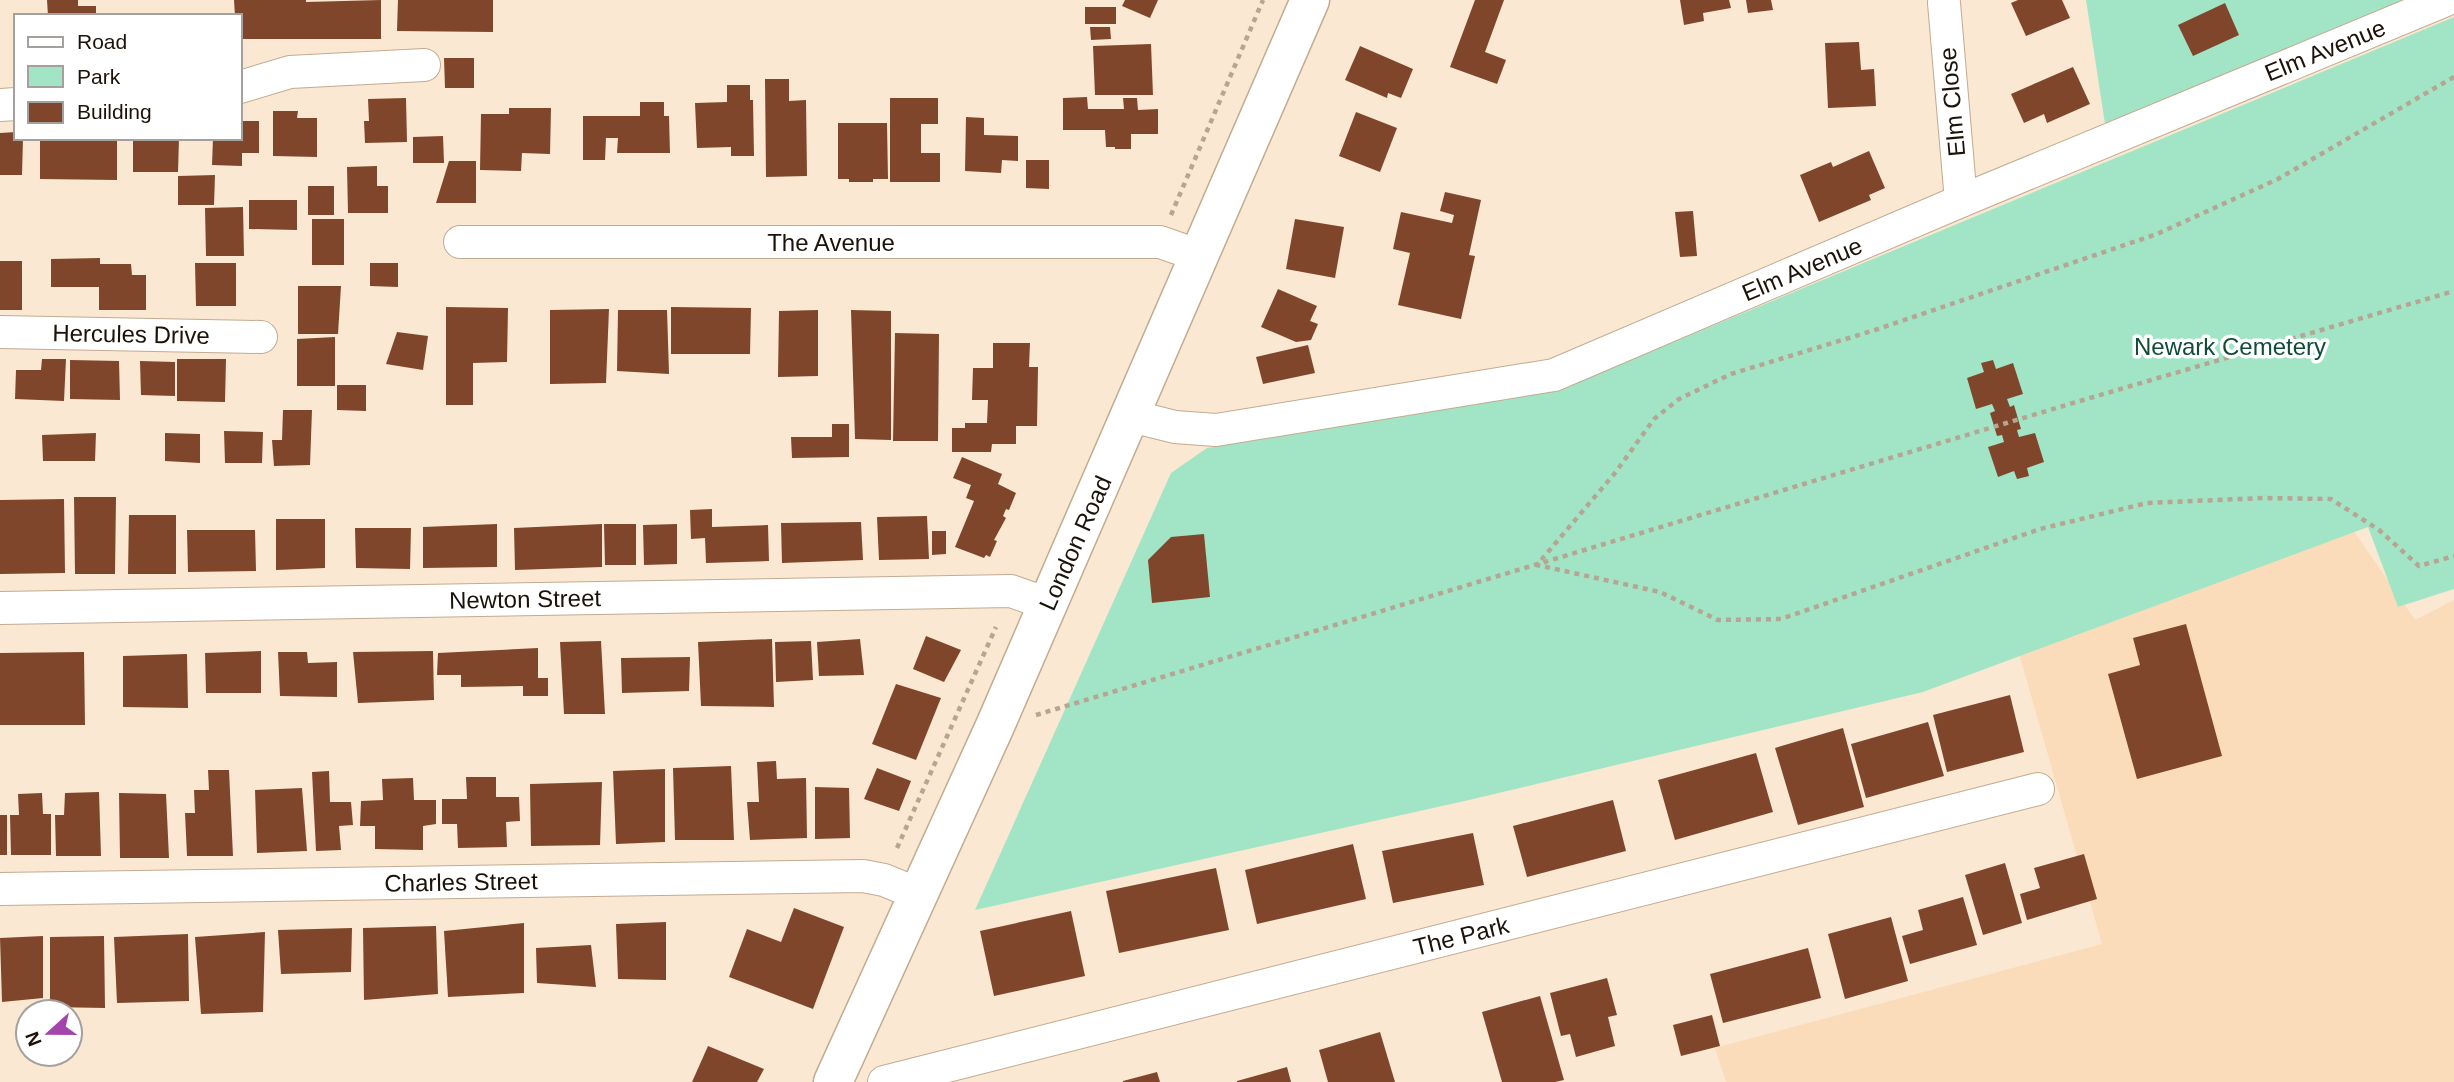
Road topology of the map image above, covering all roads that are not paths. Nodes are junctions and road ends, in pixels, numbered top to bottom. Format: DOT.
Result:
graph roads {
  1 [pos="1310,0"];
  2 [pos="2446,0"];
  3 [pos="1944,3"];
  4 [pos="424,65"];
  5 [pos="242,85"];
  6 [pos="1961,201"];
  7 [pos="460,242"];
  8 [pos="1200,256"];
  9 [pos="0,332"];
  10 [pos="261,337"];
  11 [pos="1131,416"];
  12 [pos="1048,604"];
  13 [pos="0,608"];
  14 [pos="2038,789"];
  15 [pos="0,889"];
  16 [pos="918,894"];
  17 [pos="833,1082"];
  18 [pos="884,1082"];
  1 -- 8 [label="main road, London Road"];
  2 -- 6 [label="street, Elm Avenue"];
  3 -- 6 [label="street, Elm Close"];
  4 -- 5 [label="street"];
  6 -- 11 [label="street, Elm Avenue"];
  7 -- 8 [label="street, The Avenue"];
  8 -- 11 [label="main road, London Road"];
  9 -- 10 [label="street, Hercules Drive"];
  11 -- 12 [label="main road, London Road"];
  12 -- 13 [label="street, Newton Street"];
  12 -- 16 [label="main road, London Road"];
  14 -- 18 [label="street, The Park"];
  15 -- 16 [label="street, Charles Street"];
  16 -- 17 [label="main road, London Road"];
}
